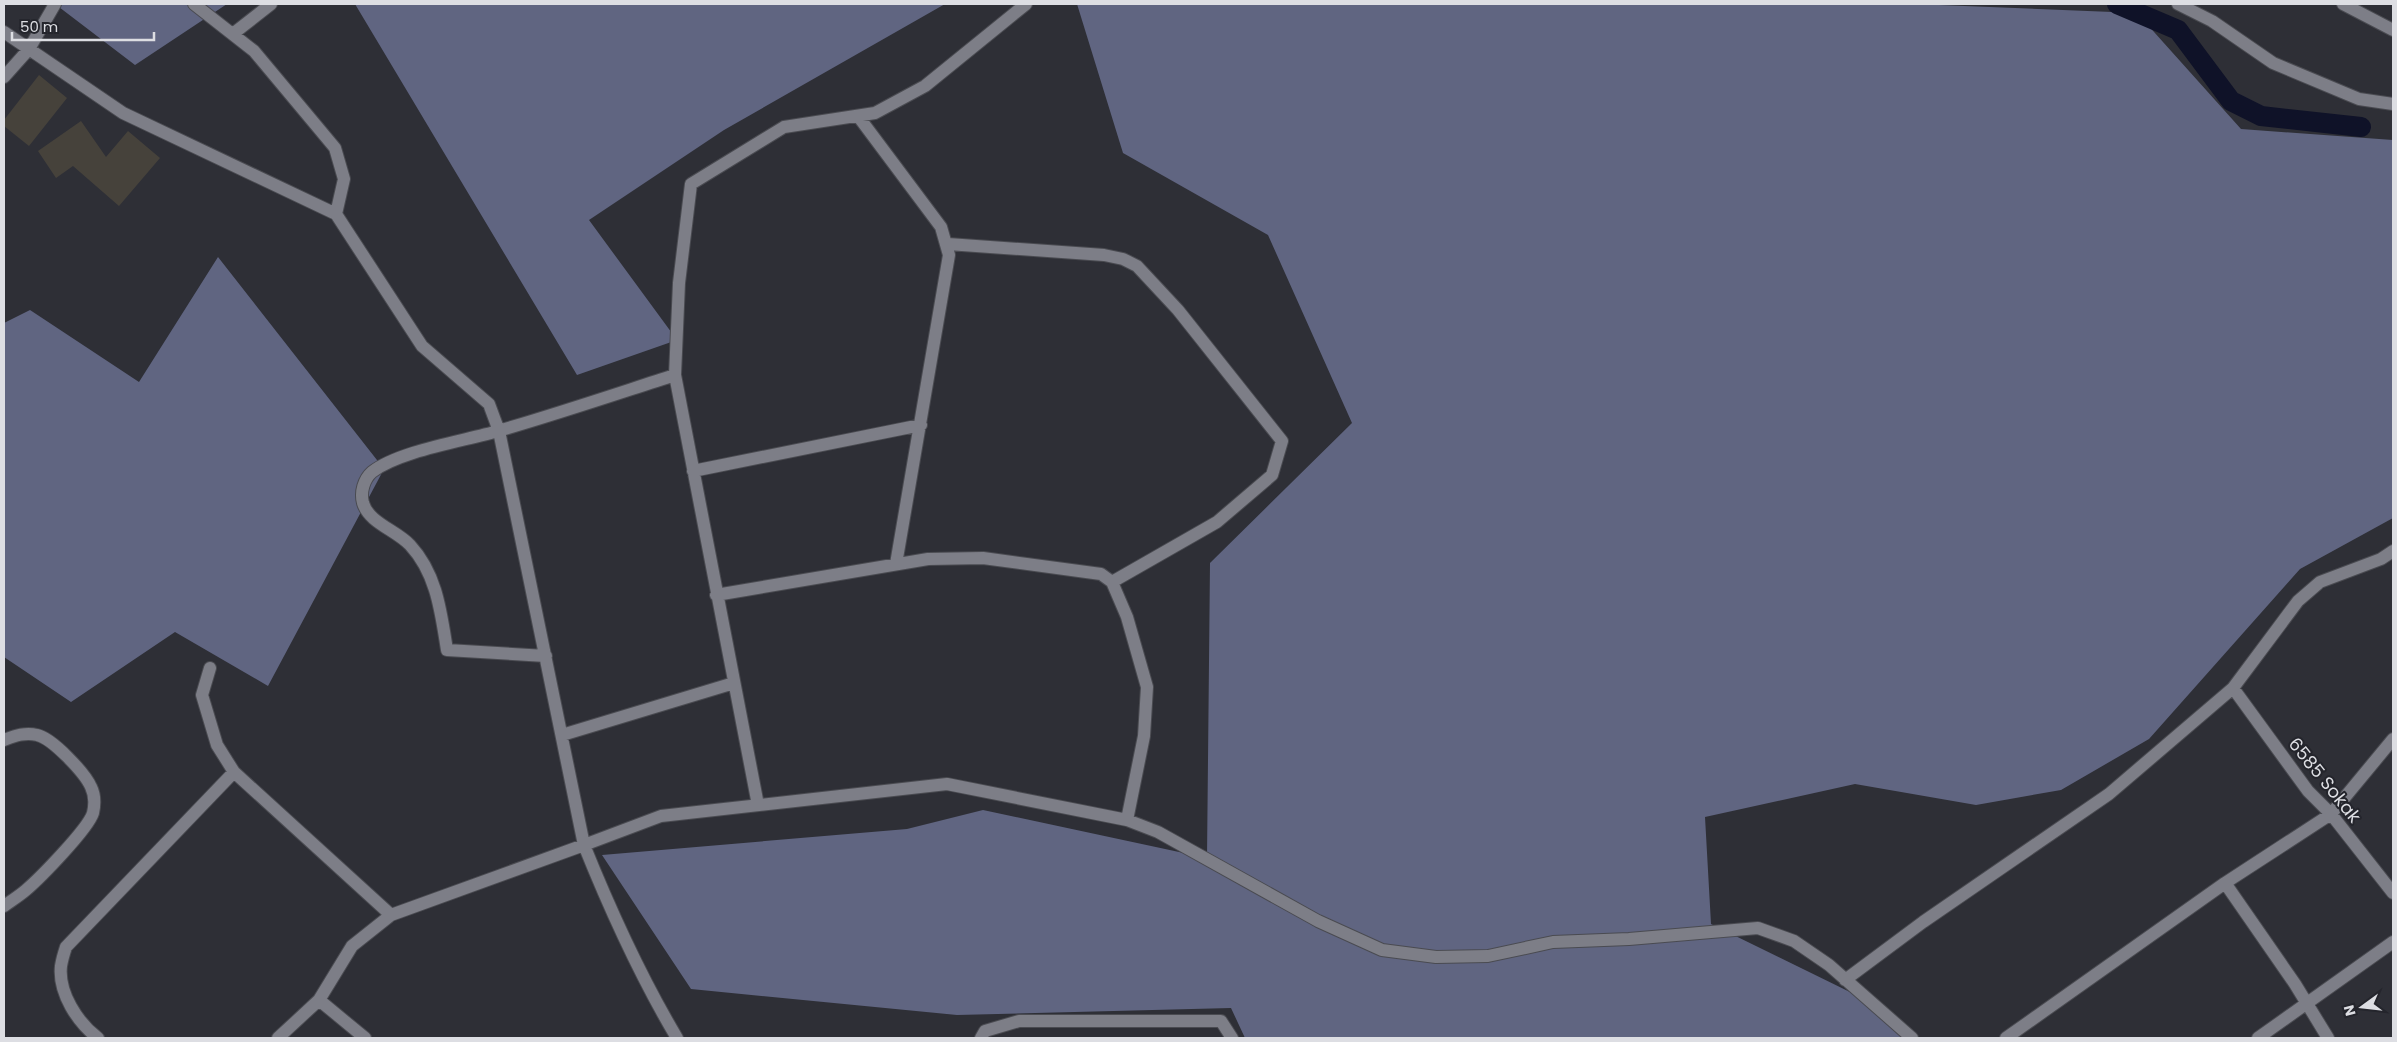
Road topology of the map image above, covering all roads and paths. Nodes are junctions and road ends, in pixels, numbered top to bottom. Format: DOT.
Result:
graph roads {
  1 [pos="55,4"];
  2 [pos="194,4"];
  3 [pos="271,4"];
  4 [pos="1026,4"];
  5 [pos="2178,4"];
  6 [pos="2343,4"];
  7 [pos="2393,30"];
  8 [pos="4,32"];
  9 [pos="234,33"];
  10 [pos="28,48"];
  11 [pos="4,77"];
  12 [pos="2393,104"];
  13 [pos="858,116"];
  14 [pos="336,214"];
  15 [pos="948,244"];
  16 [pos="675,376"];
  17 [pos="921,425"];
  18 [pos="499,431"];
  19 [pos="693,472"];
  20 [pos="2393,551"];
  21 [pos="896,564"];
  22 [pos="1112,582"];
  23 [pos="716,595"];
  24 [pos="546,656"];
  25 [pos="210,668"];
  26 [pos="734,683"];
  27 [pos="2232,688"];
  28 [pos="562,735"];
  29 [pos="2393,739"];
  30 [pos="4,740"];
  31 [pos="234,772"];
  32 [pos="758,805"];
  33 [pos="2331,814"];
  34 [pos="1127,820"];
  35 [pos="584,845"];
  36 [pos="2225,883"];
  37 [pos="2393,893"];
  38 [pos="4,906"];
  39 [pos="391,915"];
  40 [pos="2393,942"];
  41 [pos="1846,980"];
  42 [pos="319,1000"];
  43 [pos="2306,1004"];
  44 [pos="98,1038"];
  45 [pos="278,1038"];
  46 [pos="365,1038"];
  47 [pos="677,1038"];
  48 [pos="981,1038"];
  49 [pos="1232,1038"];
  50 [pos="1912,1038"];
  51 [pos="2006,1038"];
  52 [pos="2258,1038"];
  53 [pos="2328,1038"];
  1 -- 10 [label="street"];
  2 -- 9 [label="street"];
  3 -- 9 [label="street"];
  4 -- 13 [label="street"];
  5 -- 12 [label="street"];
  6 -- 7 [label="street"];
  8 -- 10 [label="street"];
  9 -- 14 [label="street"];
  10 -- 11 [label="street"];
  10 -- 14 [label="street"];
  13 -- 15 [label="street"];
  13 -- 16 [label="street"];
  14 -- 18 [label="street"];
  15 -- 17 [label="street"];
  15 -- 22 [label="street"];
  16 -- 18 [label="street"];
  16 -- 19 [label="street"];
  17 -- 19 [label="street"];
  17 -- 21 [label="street"];
  18 -- 24 [label="street"];
  18 -- 24 [label="street"];
  19 -- 23 [label="street"];
  20 -- 27 [label="street"];
  21 -- 22 [label="street"];
  21 -- 23 [label="street"];
  22 -- 34 [label="street"];
  23 -- 26 [label="street"];
  24 -- 28 [label="street"];
  25 -- 31 [label="street"];
  26 -- 28 [label="street"];
  26 -- 32 [label="street"];
  27 -- 33 [label="street, 6585 Sokak"];
  27 -- 41 [label="street"];
  28 -- 35 [label="street"];
  29 -- 33 [label="street"];
  30 -- 38 [label="street"];
  31 -- 39 [label="street"];
  31 -- 44 [label="street"];
  32 -- 34 [label="street"];
  32 -- 35 [label="street"];
  33 -- 36 [label="street"];
  33 -- 37 [label="street, 6585 Sokak"];
  34 -- 41 [label="street"];
  35 -- 39 [label="street"];
  35 -- 47 [label="street"];
  36 -- 43 [label="street"];
  36 -- 51 [label="street"];
  39 -- 42 [label="street"];
  40 -- 43 [label="street"];
  41 -- 50 [label="street"];
  42 -- 45 [label="street"];
  42 -- 46 [label="street"];
  43 -- 52 [label="street"];
  43 -- 53 [label="street"];
  48 -- 49 [label="street"];
}
